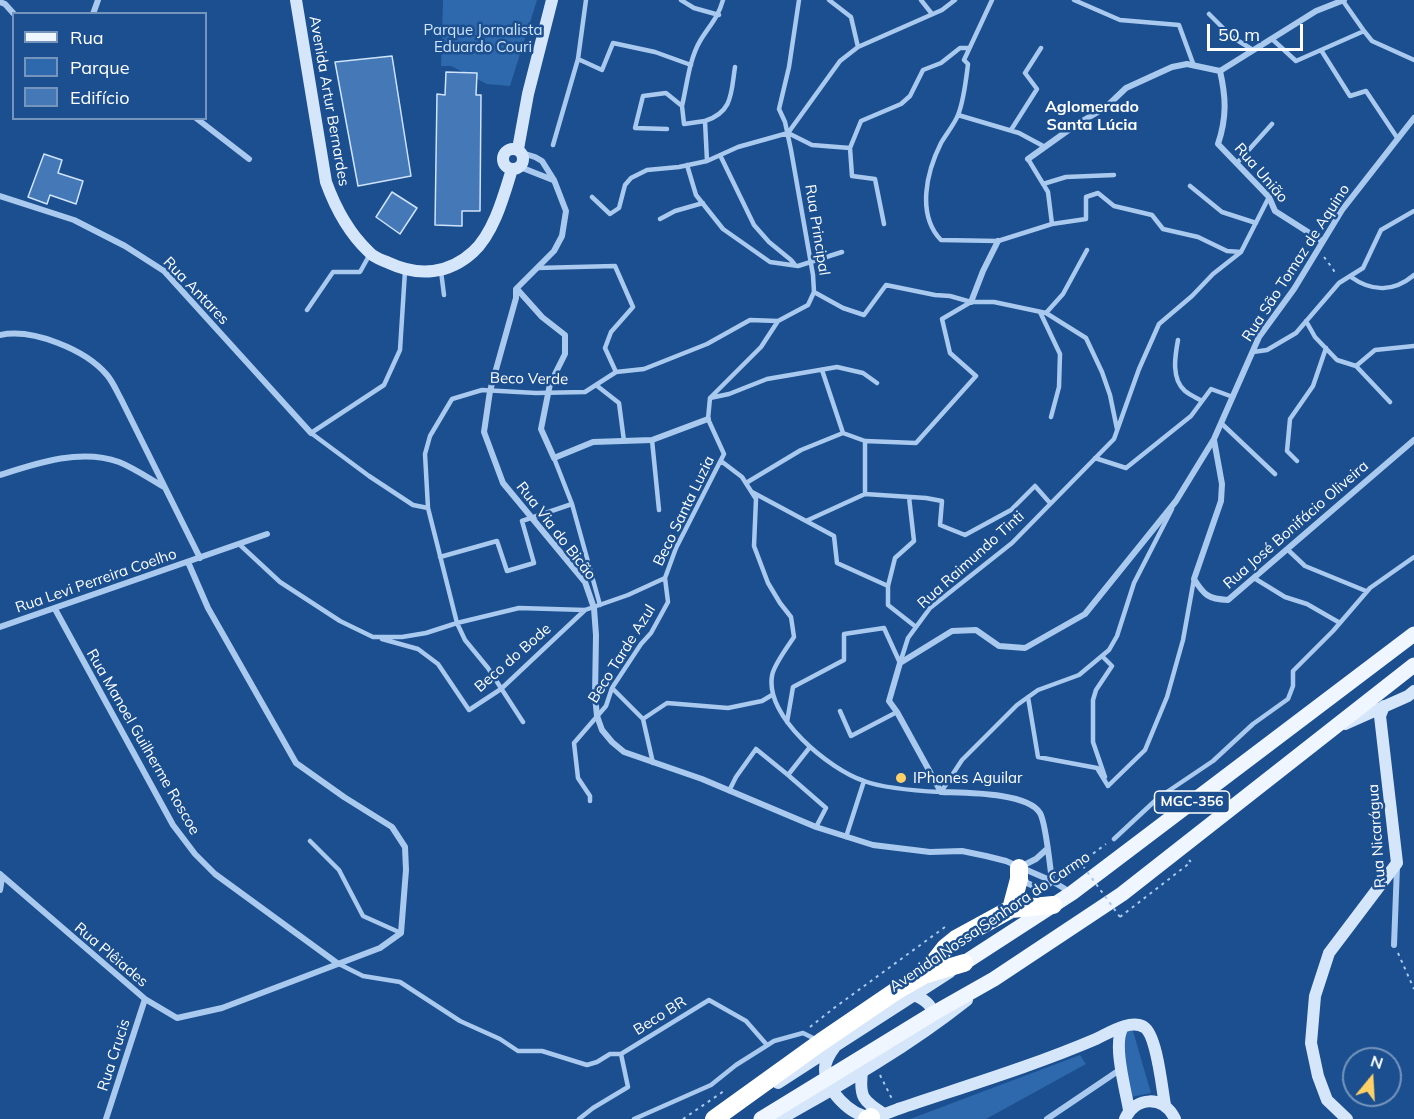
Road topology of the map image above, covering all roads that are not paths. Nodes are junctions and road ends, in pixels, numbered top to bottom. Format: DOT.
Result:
graph roads {
  1 [pos="296,0"];
  2 [pos="552,0"];
  3 [pos="586,0"];
  4 [pos="681,0"];
  5 [pos="723,0"];
  6 [pos="799,0"];
  7 [pos="829,0"];
  8 [pos="921,0"];
  9 [pos="955,0"];
  10 [pos="992,0"];
  11 [pos="1074,0"];
  12 [pos="1344,0"];
  13 [pos="0,2"];
  14 [pos="12,12"];
  15 [pos="932,14"];
  16 [pos="1209,14"];
  17 [pos="719,15"];
  18 [pos="1364,31"];
  19 [pos="1272,39"];
  20 [pos="858,47"];
  21 [pos="969,48"];
  22 [pos="1041,48"];
  23 [pos="1253,50"];
  24 [pos="1321,50"];
  25 [pos="578,59"];
  26 [pos="1414,60"];
  27 [pos="691,65"];
  28 [pos="1194,66"];
  29 [pos="735,67"];
  30 [pos="1220,71"];
  31 [pos="682,106"];
  32 [pos="958,115"];
  33 [pos="1414,118"];
  34 [pos="199,120"];
  35 [pos="705,121"];
  36 [pos="1272,124"];
  37 [pos="1412,126"];
  38 [pos="668,129"];
  39 [pos="1011,130"];
  40 [pos="788,133"];
  41 [pos="1398,139"];
  42 [pos="554,145"];
  43 [pos="1045,147"];
  44 [pos="850,148"];
  45 [pos="516,150"];
  46 [pos="720,155"];
  47 [pos="249,159"];
  48 [pos="1028,159"];
  49 [pos="707,161"];
  50 [pos="1237,163"];
  51 [pos="687,165"];
  52 [pos="512,167"];
  53 [pos="1114,175"];
  54 [pos="554,180"];
  55 [pos="1043,184"];
  56 [pos="1190,186"];
  57 [pos="0,196"];
  58 [pos="591,197"];
  59 [pos="1269,197"];
  60 [pos="703,203"];
  61 [pos="1414,211"];
  62 [pos="660,219"];
  63 [pos="1256,223"];
  64 [pos="884,224"];
  65 [pos="1052,224"];
  66 [pos="998,241"];
  67 [pos="1322,241"];
  68 [pos="1087,250"];
  69 [pos="842,252"];
  70 [pos="1241,252"];
  71 [pos="370,254"];
  72 [pos="811,262"];
  73 [pos="795,265"];
  74 [pos="537,268"];
  75 [pos="405,271"];
  76 [pos="441,271"];
  77 [pos="1414,275"];
  78 [pos="1351,278"];
  79 [pos="516,289"];
  80 [pos="814,292"];
  81 [pos="444,295"];
  82 [pos="972,302"];
  83 [pos="307,310"];
  84 [pos="1040,312"];
  85 [pos="1046,314"];
  86 [pos="777,321"];
  87 [pos="1306,321"];
  88 [pos="0,335"];
  89 [pos="1178,340"];
  90 [pos="1414,346"];
  91 [pos="1326,348"];
  92 [pos="1252,352"];
  93 [pos="1356,366"];
  94 [pos="822,370"];
  95 [pos="616,372"];
  96 [pos="877,383"];
  97 [pos="596,385"];
  98 [pos="490,391"];
  99 [pos="549,393"];
  100 [pos="1233,397"];
  101 [pos="710,398"];
  102 [pos="1202,401"];
  103 [pos="1390,402"];
  104 [pos="1051,417"];
  105 [pos="708,419"];
  106 [pos="1221,423"];
  107 [pos="1117,430"];
  108 [pos="843,433"];
  109 [pos="311,434"];
  110 [pos="1214,439"];
  111 [pos="652,440"];
  112 [pos="1414,440"];
  113 [pos="624,441"];
  114 [pos="865,441"];
  115 [pos="554,458"];
  116 [pos="1095,458"];
  117 [pos="721,461"];
  118 [pos="1297,461"];
  119 [pos="1275,474"];
  120 [pos="0,475"];
  121 [pos="746,483"];
  122 [pos="165,488"];
  123 [pos="751,491"];
  124 [pos="865,494"];
  125 [pos="909,497"];
  126 [pos="1176,501"];
  127 [pos="1050,503"];
  128 [pos="572,504"];
  129 [pos="428,508"];
  130 [pos="659,510"];
  131 [pos="533,517"];
  132 [pos="806,521"];
  133 [pos="267,534"];
  134 [pos="239,544"];
  135 [pos="1287,549"];
  136 [pos="440,557"];
  137 [pos="1414,557"];
  138 [pos="200,558"];
  139 [pos="188,562"];
  140 [pos="665,578"];
  141 [pos="1254,578"];
  142 [pos="1194,579"];
  143 [pos="888,586"];
  144 [pos="1366,591"];
  145 [pos="597,606"];
  146 [pos="55,609"];
  147 [pos="585,610"];
  148 [pos="457,623"];
  149 [pos="1340,623"];
  150 [pos="0,627"];
  151 [pos="916,627"];
  152 [pos="1414,634"];
  153 [pos="373,637"];
  154 [pos="1102,656"];
  155 [pos="900,663"];
  156 [pos="1414,665"];
  157 [pos="612,688"];
  158 [pos="501,689"];
  159 [pos="1414,691"];
  160 [pos="772,695"];
  161 [pos="1028,698"];
  162 [pos="1384,706"];
  163 [pos="840,711"];
  164 [pos="897,712"];
  165 [pos="597,716"];
  166 [pos="1364,716"];
  167 [pos="643,719"];
  168 [pos="524,722"];
  169 [pos="786,723"];
  170 [pos="1382,726"];
  171 [pos="1332,729"];
  172 [pos="810,747"];
  173 [pos="653,763"];
  174 [pos="788,775"];
  175 [pos="864,781"];
  176 [pos="1108,786"];
  177 [pos="729,791"];
  178 [pos="941,792"];
  179 [pos="590,801"];
  180 [pos="816,827"];
  181 [pos="846,837"];
  182 [pos="1114,838"];
  183 [pos="310,841"];
  184 [pos="1047,849"];
  185 [pos="1397,863"];
  186 [pos="1019,868"];
  187 [pos="1,876"];
  188 [pos="1052,881"];
  189 [pos="0,890"];
  190 [pos="1072,893"];
  191 [pos="1053,905"];
  192 [pos="1011,909"];
  193 [pos="401,933"];
  194 [pos="1394,945"];
  195 [pos="337,963"];
  196 [pos="964,963"];
  197 [pos="924,975"];
  198 [pos="914,995"];
  199 [pos="145,999"];
  200 [pos="934,1020"];
  201 [pos="1123,1027"];
  202 [pos="829,1043"];
  203 [pos="1086,1043"];
  204 [pos="767,1045"];
  205 [pos="1119,1050"];
  206 [pos="621,1054"];
  207 [pos="1122,1068"];
  208 [pos="862,1072"];
  209 [pos="830,1084"];
  210 [pos="1165,1105"];
  211 [pos="1127,1115"];
  212 [pos="874,1116"];
  213 [pos="106,1119"];
  214 [pos="579,1119"];
  215 [pos="634,1119"];
  216 [pos="714,1119"];
  217 [pos="721,1119"];
  218 [pos="761,1119"];
  219 [pos="780,1119"];
  220 [pos="1047,1119"];
  221 [pos="1175,1119"];
  222 [pos="1347,1119"];
  1 -- 71 [label="street, Avenida Artur Bernardes"];
  2 -- 45 [label="street"];
  3 -- 25 [label="lane"];
  4 -- 17 [label="lane"];
  5 -- 17 [label="lane"];
  6 -- 40 [label="lane, Rua Principal"];
  7 -- 20 [label="lane"];
  8 -- 15 [label="lane"];
  9 -- 15 [label="lane"];
  10 -- 21 [label="lane"];
  11 -- 28 [label="lane"];
  12 -- 18 [label="lane"];
  12 -- 19 [label="street"];
  13 -- 14 [label="street"];
  15 -- 20 [label="lane"];
  16 -- 23 [label="lane"];
  17 -- 27 [label="lane"];
  18 -- 24 [label="lane"];
  18 -- 26 [label="lane"];
  19 -- 23 [label="street"];
  19 -- 24 [label="lane"];
  20 -- 40 [label="lane"];
  21 -- 32 [label="lane"];
  21 -- 44 [label="lane"];
  22 -- 39 [label="lane"];
  23 -- 30 [label="street"];
  24 -- 41 [label="lane"];
  25 -- 27 [label="lane"];
  25 -- 42 [label="lane"];
  27 -- 31 [label="lane"];
  28 -- 30 [label="street"];
  28 -- 43 [label="street"];
  29 -- 35 [label="lane"];
  30 -- 50 [label="street, Rua União"];
  31 -- 35 [label="lane"];
  31 -- 38 [label="lane"];
  32 -- 39 [label="lane"];
  32 -- 66 [label="lane"];
  33 -- 37 [label="street, Rua São Tomaz de Aquino"];
  34 -- 47 [label="street"];
  35 -- 49 [label="lane"];
  36 -- 50 [label="lane"];
  37 -- 41 [label="street, Rua São Tomaz de Aquino"];
  39 -- 43 [label="lane"];
  40 -- 44 [label="lane"];
  40 -- 46 [label="lane"];
  40 -- 72 [label="lane, Rua Principal"];
  41 -- 67 [label="street, Rua São Tomaz de Aquino"];
  43 -- 48 [label="street"];
  44 -- 64 [label="lane"];
  45 -- 52 [label="street"];
  45 -- 52 [label="street"];
  45 -- 54 [label="street"];
  46 -- 49 [label="lane"];
  46 -- 73 [label="lane"];
  48 -- 55 [label="lane"];
  49 -- 51 [label="lane"];
  50 -- 59 [label="street, Rua União"];
  51 -- 58 [label="lane"];
  51 -- 60 [label="lane"];
  52 -- 54 [label="street"];
  52 -- 76 [label="street, Avenida Artur Bernardes"];
  53 -- 55 [label="lane"];
  54 -- 74 [label="street"];
  55 -- 65 [label="lane"];
  56 -- 63 [label="lane"];
  57 -- 109 [label="street, Rua Antares"];
  59 -- 63 [label="lane, Rua Raimundo Tinti"];
  59 -- 67 [label="street, Rua União"];
  60 -- 62 [label="lane"];
  60 -- 73 [label="lane"];
  61 -- 78 [label="lane"];
  63 -- 70 [label="lane, Rua Raimundo Tinti"];
  65 -- 66 [label="lane"];
  65 -- 70 [label="lane"];
  66 -- 82 [label="street"];
  67 -- 92 [label="street, Rua São Tomaz de Aquino"];
  68 -- 85 [label="lane"];
  69 -- 72 [label="lane"];
  70 -- 107 [label="lane, Rua Raimundo Tinti"];
  71 -- 75 [label="street, Avenida Artur Bernardes"];
  71 -- 83 [label="lane"];
  72 -- 73 [label="lane"];
  72 -- 80 [label="lane, Rua Principal"];
  74 -- 79 [label="street"];
  74 -- 95 [label="lane"];
  75 -- 76 [label="street, Avenida Artur Bernardes"];
  75 -- 109 [label="lane"];
  76 -- 81 [label="lane"];
  77 -- 78 [label="lane"];
  78 -- 87 [label="lane"];
  79 -- 98 [label="street, Rua Via do Bicão"];
  79 -- 99 [label="street"];
  80 -- 82 [label="lane"];
  80 -- 86 [label="lane, Rua Principal"];
  82 -- 84 [label="lane"];
  82 -- 114 [label="lane"];
  84 -- 85 [label="lane"];
  84 -- 104 [label="lane"];
  85 -- 107 [label="lane"];
  86 -- 95 [label="lane, Beco Verde"];
  86 -- 101 [label="lane"];
  87 -- 91 [label="lane"];
  87 -- 92 [label="lane"];
  88 -- 122 [label="street"];
  89 -- 102 [label="lane"];
  90 -- 93 [label="lane"];
  91 -- 93 [label="lane"];
  91 -- 118 [label="lane"];
  92 -- 100 [label="street, Rua São Tomaz de Aquino"];
  93 -- 103 [label="lane"];
  94 -- 96 [label="lane"];
  94 -- 101 [label="lane"];
  94 -- 108 [label="lane"];
  95 -- 97 [label="lane, Beco Verde"];
  97 -- 99 [label="lane, Beco Verde"];
  97 -- 113 [label="lane"];
  98 -- 99 [label="lane, Beco Verde"];
  98 -- 129 [label="lane, Beco Verde"];
  98 -- 131 [label="street, Rua Via do Bicão"];
  99 -- 115 [label="street"];
  100 -- 102 [label="lane"];
  100 -- 106 [label="street, Rua São Tomaz de Aquino"];
  101 -- 105 [label="lane"];
  102 -- 116 [label="lane"];
  105 -- 111 [label="street"];
  105 -- 117 [label="lane, Beco Santa Luzia"];
  106 -- 110 [label="street, Rua São Tomaz de Aquino"];
  106 -- 119 [label="lane"];
  107 -- 116 [label="lane, Rua Raimundo Tinti"];
  108 -- 114 [label="lane"];
  108 -- 121 [label="lane"];
  109 -- 129 [label="lane"];
  110 -- 126 [label="street, Rua São Tomaz de Aquino"];
  110 -- 142 [label="street"];
  111 -- 113 [label="street"];
  111 -- 130 [label="lane"];
  112 -- 135 [label="street, Rua José Bonifácio Oliveira"];
  113 -- 115 [label="street"];
  114 -- 124 [label="lane"];
  115 -- 128 [label="lane"];
  116 -- 127 [label="lane, Rua Raimundo Tinti"];
  117 -- 121 [label="lane"];
  117 -- 140 [label="lane, Beco Santa Luzia"];
  120 -- 122 [label="street"];
  121 -- 123 [label="lane"];
  122 -- 138 [label="street"];
  123 -- 132 [label="lane"];
  123 -- 160 [label="lane"];
  124 -- 125 [label="lane"];
  124 -- 132 [label="lane"];
  125 -- 127 [label="lane"];
  125 -- 143 [label="lane"];
  126 -- 154 [label="lane"];
  126 -- 155 [label="street, Rua São Tomaz de Aquino"];
  127 -- 151 [label="lane, Rua Raimundo Tinti"];
  128 -- 131 [label="lane"];
  128 -- 145 [label="lane"];
  129 -- 136 [label="lane, Beco Verde"];
  131 -- 136 [label="lane"];
  131 -- 145 [label="street, Rua Via do Bicão"];
  132 -- 143 [label="lane"];
  133 -- 134 [label="street, Rua Levi Perreira Coelho"];
  134 -- 138 [label="street, Rua Levi Perreira Coelho"];
  134 -- 153 [label="lane"];
  135 -- 141 [label="street, Rua José Bonifácio Oliveira"];
  135 -- 144 [label="lane"];
  136 -- 148 [label="lane, Beco Verde"];
  137 -- 144 [label="lane"];
  138 -- 139 [label="street, Rua Levi Perreira Coelho"];
  139 -- 146 [label="street, Rua Levi Perreira Coelho"];
  139 -- 193 [label="street"];
  140 -- 145 [label="lane, Beco Santa Luzia"];
  140 -- 157 [label="lane, Beco Tarde Azul"];
  141 -- 142 [label="street, Rua José Bonifácio Oliveira"];
  141 -- 149 [label="lane"];
  142 -- 176 [label="lane"];
  143 -- 151 [label="lane"];
  144 -- 149 [label="lane"];
  145 -- 147 [label="lane, Beco Santa Luzia"];
  145 -- 165 [label="street, Rua Via do Bicão"];
  146 -- 150 [label="street, Rua Levi Perreira Coelho"];
  146 -- 195 [label="street, Rua Manoel Guilherme Roscoe"];
  147 -- 148 [label="lane, Beco Santa Luzia"];
  147 -- 158 [label="lane, Beco do Bode"];
  148 -- 153 [label="lane, Beco Santa Luzia"];
  148 -- 158 [label="lane, Beco Verde"];
  149 -- 182 [label="lane"];
  151 -- 155 [label="lane, Rua Raimundo Tinti"];
  152 -- 190 [label="main road, Avenida Nossa Senhora do Carmo / MGC-356"];
  153 -- 158 [label="lane, Beco do Bode"];
  154 -- 161 [label="lane"];
  154 -- 176 [label="lane"];
  155 -- 164 [label="street, Rua Raimundo Tinti"];
  155 -- 169 [label="lane"];
  156 -- 171 [label="main road, MGC-356"];
  157 -- 165 [label="lane, Beco Tarde Azul"];
  157 -- 167 [label="lane"];
  158 -- 168 [label="lane, Beco Verde"];
  159 -- 162 [label="street"];
  160 -- 167 [label="lane"];
  160 -- 169 [label="lane"];
  161 -- 176 [label="lane"];
  161 -- 178 [label="lane"];
  162 -- 166 [label="street"];
  162 -- 170 [label="street, Rua Nicarágua"];
  163 -- 164 [label="lane"];
  164 -- 178 [label="street, Rua Raimundo Tinti"];
  165 -- 173 [label="street, Rua Via do Bicão"];
  165 -- 179 [label="lane, Beco Tarde Azul"];
  166 -- 170 [label="street"];
  166 -- 171 [label="street"];
  167 -- 173 [label="lane"];
  169 -- 172 [label="lane"];
  170 -- 185 [label="street, Rua Nicarágua"];
  171 -- 200 [label="main road, MGC-356"];
  172 -- 174 [label="lane"];
  172 -- 175 [label="lane"];
  173 -- 177 [label="street, Rua Via do Bicão"];
  174 -- 177 [label="lane"];
  174 -- 180 [label="lane"];
  175 -- 178 [label="lane"];
  175 -- 181 [label="lane"];
  177 -- 180 [label="street, Rua Via do Bicão"];
  178 -- 184 [label="street"];
  180 -- 181 [label="street, Rua Via do Bicão"];
  181 -- 186 [label="street, Rua Via do Bicão"];
  183 -- 193 [label="lane"];
  184 -- 186 [label="street"];
  184 -- 188 [label="street"];
  185 -- 194 [label="street, Rua Nicarágua"];
  185 -- 222 [label="street"];
  186 -- 188 [label="street, Rua Via do Bicão"];
  186 -- 188 [label="street, Rua Via do Bicão"];
  186 -- 192 [label="highway"];
  187 -- 189 [label="street"];
  187 -- 199 [label="street, Rua Plêiades"];
  188 -- 190 [label="street, Rua Via do Bicão"];
  190 -- 191 [label="main road, Avenida Nossa Senhora do Carmo / MGC-356"];
  191 -- 192 [label="highway"];
  191 -- 196 [label="main road, Avenida Nossa Senhora do Carmo / MGC-356"];
  192 -- 197 [label="highway"];
  193 -- 195 [label="street, Rua Plêiades"];
  195 -- 199 [label="street, Rua Plêiades"];
  195 -- 206 [label="lane"];
  196 -- 197 [label="highway, MGC-356"];
  196 -- 198 [label="street, Avenida Nossa Senhora do Carmo / MGC-356"];
  197 -- 202 [label="highway, MGC-356"];
  198 -- 200 [label="street"];
  198 -- 202 [label="street, Avenida Nossa Senhora do Carmo / MGC-356"];
  199 -- 213 [label="street, Rua Crucis"];
  200 -- 208 [label="street, MGC-356"];
  200 -- 209 [label="main road, MGC-356"];
  201 -- 203 [label="street"];
  201 -- 205 [label="street"];
  201 -- 210 [label="street"];
  202 -- 204 [label="lane"];
  202 -- 209 [label="street"];
  202 -- 216 [label="highway, MGC-356"];
  202 -- 217 [label="street, Avenida Nossa Senhora do Carmo / MGC-356"];
  203 -- 205 [label="street"];
  203 -- 212 [label="street"];
  204 -- 206 [label="lane, Beco BR"];
  204 -- 215 [label="lane"];
  205 -- 207 [label="street"];
  206 -- 214 [label="lane"];
  207 -- 211 [label="street"];
  207 -- 220 [label="street"];
  208 -- 209 [label="street, MGC-356"];
  208 -- 212 [label="street"];
  209 -- 212 [label="street"];
  209 -- 218 [label="main road, MGC-356"];
  209 -- 219 [label="street, MGC-356"];
  210 -- 211 [label="street"];
  210 -- 221 [label="street"];
}
